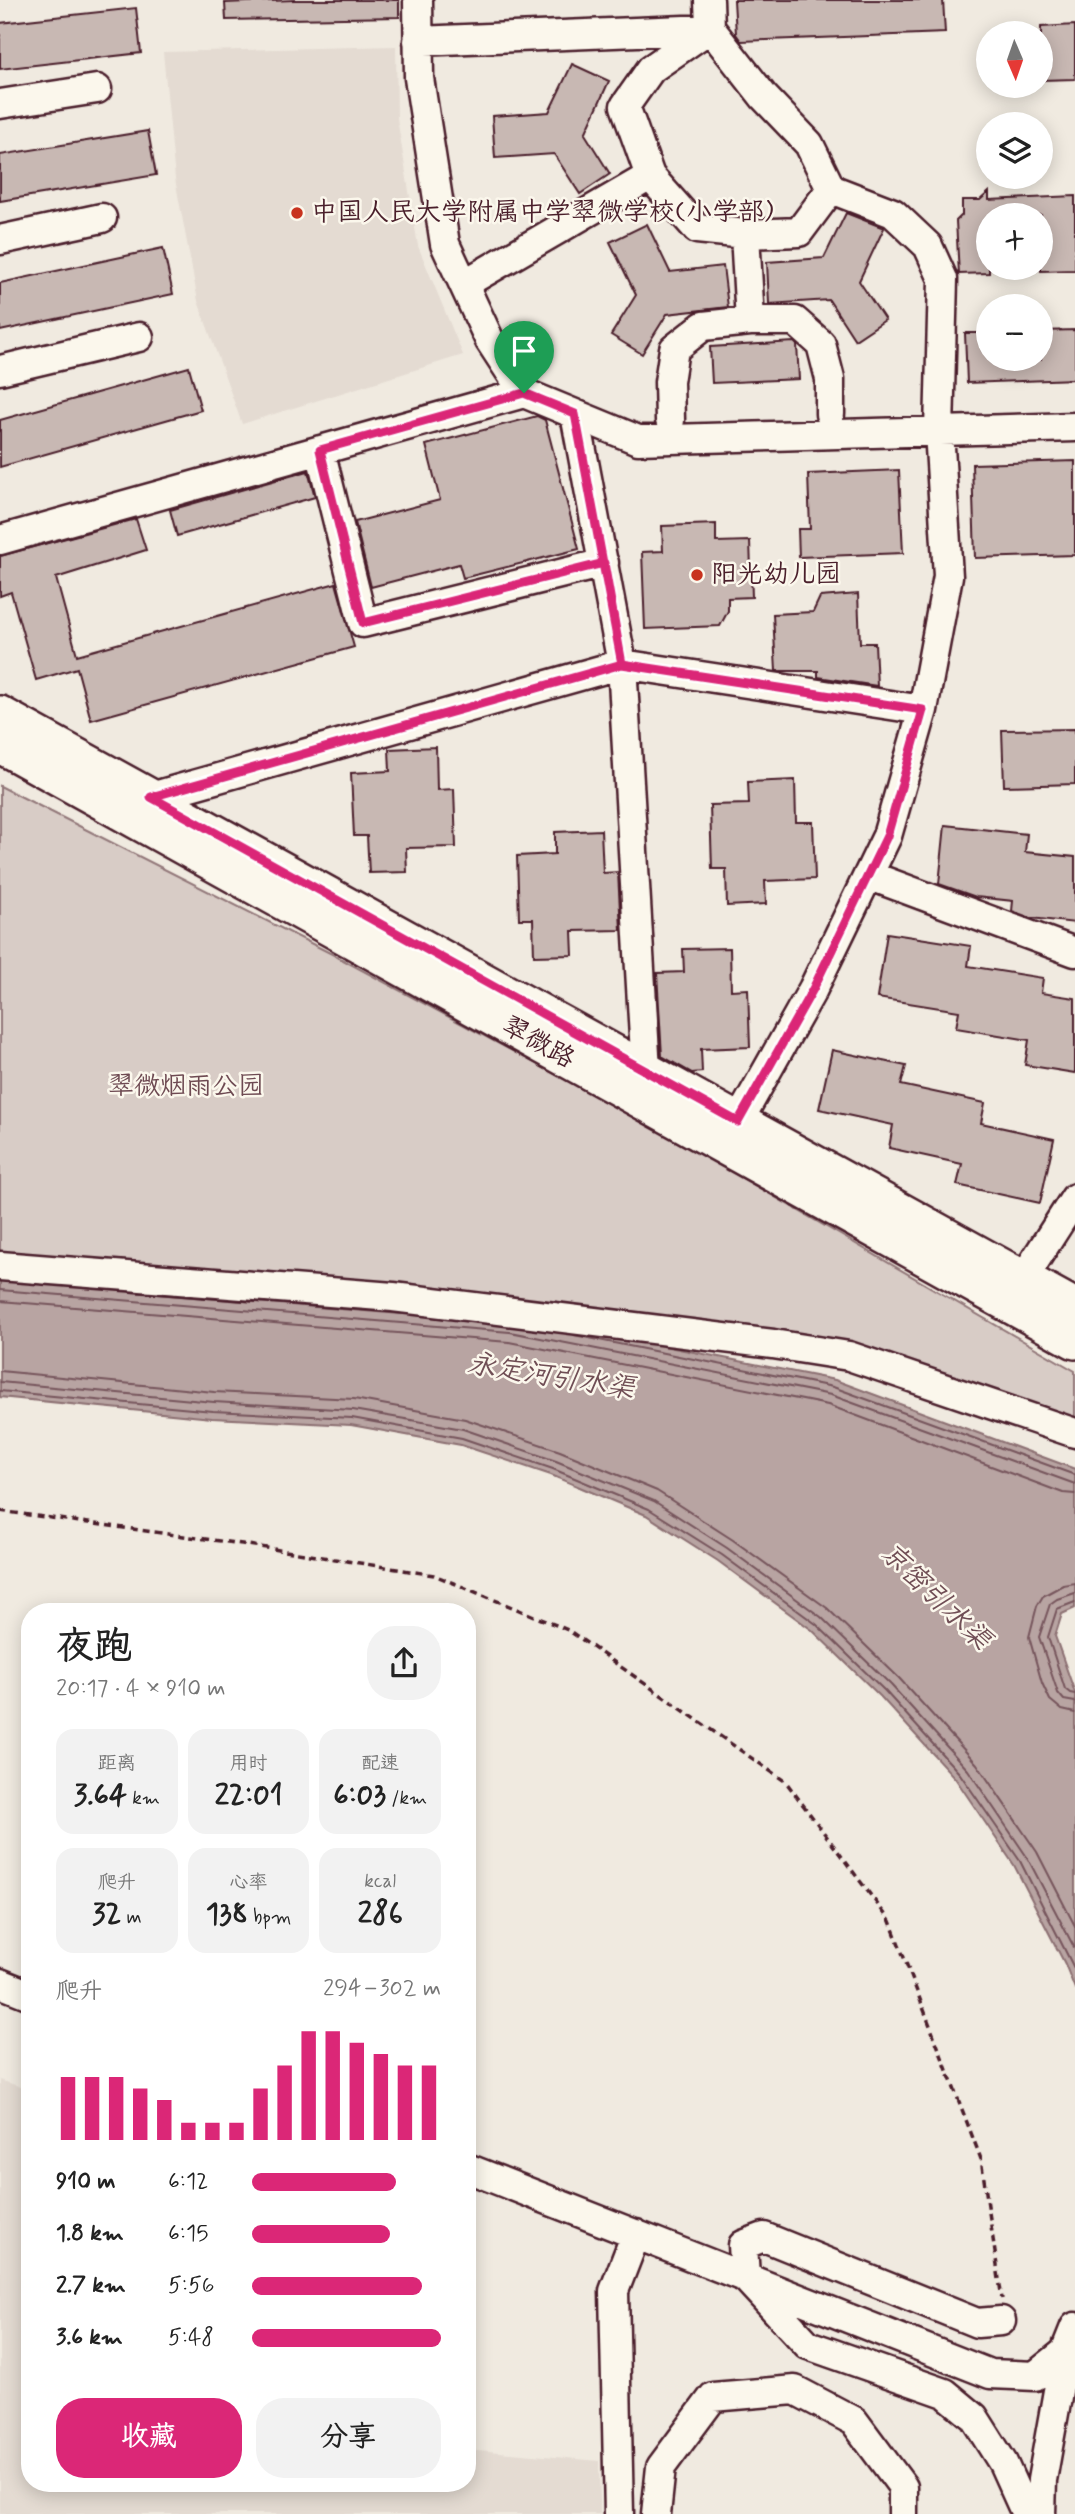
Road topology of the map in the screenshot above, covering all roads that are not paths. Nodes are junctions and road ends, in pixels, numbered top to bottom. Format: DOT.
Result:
graph roads {
  1 [pos="418,0"];
  2 [pos="709,0"];
  3 [pos="710,29"];
  4 [pos="418,41"];
  5 [pos="97,89"];
  6 [pos="0,104"];
  7 [pos="650,176"];
  8 [pos="831,189"];
  9 [pos="102,218"];
  10 [pos="744,234"];
  11 [pos="0,240"];
  12 [pos="464,284"];
  13 [pos="750,321"];
  14 [pos="139,337"];
  15 [pos="0,370"];
  16 [pos="524,393"];
  17 [pos="575,414"];
  18 [pos="830,414"];
  19 [pos="670,419"];
  20 [pos="1075,427"];
  21 [pos="939,431"];
  22 [pos="320,450"];
  23 [pos="2,534"];
  24 [pos="604,563"];
  25 [pos="622,664"];
  26 [pos="923,710"];
  27 [pos="0,714"];
  28 [pos="0,745"];
  29 [pos="151,797"];
  30 [pos="868,875"];
  31 [pos="1075,952"];
  32 [pos="646,1070"];
  33 [pos="738,1122"];
  34 [pos="1075,1198"];
  35 [pos="0,1266"];
  36 [pos="1023,1279"];
  37 [pos="1075,1307"];
  38 [pos="1075,1341"];
  39 [pos="1075,1433"];
  40 [pos="0,1983"];
  41 [pos="21,1991"];
  42 [pos="476,2172"];
  43 [pos="636,2234"];
  44 [pos="745,2277"];
  45 [pos="1001,2321"];
  46 [pos="1071,2337"];
  47 [pos="619,2514"];
  48 [pos="656,2514"];
  49 [pos="903,2514"];
  50 [pos="1026,2514"];
  51 [pos="1041,2514"];
  1 -- 4 [label="street"];
  2 -- 3 [label="street"];
  3 -- 4 [label="street"];
  3 -- 7 [label="street"];
  3 -- 8 [label="street"];
  4 -- 12 [label="street"];
  5 -- 6 [label="street"];
  7 -- 10 [label="street"];
  7 -- 12 [label="street"];
  8 -- 10 [label="street"];
  8 -- 21 [label="street"];
  9 -- 11 [label="street"];
  10 -- 13 [label="street"];
  12 -- 16 [label="street"];
  13 -- 18 [label="street"];
  13 -- 19 [label="street"];
  14 -- 15 [label="street"];
  16 -- 17 [label="street"];
  16 -- 22 [label="street"];
  17 -- 21 [label="street"];
  17 -- 24 [label="street"];
  20 -- 21 [label="street"];
  21 -- 26 [label="street"];
  22 -- 23 [label="street"];
  22 -- 24 [label="street"];
  24 -- 25 [label="street"];
  25 -- 26 [label="street"];
  25 -- 29 [label="street"];
  25 -- 32 [label="street"];
  26 -- 30 [label="street"];
  27 -- 29 [label="main road, 翠微路"];
  28 -- 38 [label="main road, 翠微路"];
  29 -- 32 [label="main road, 翠微路"];
  30 -- 31 [label="street"];
  30 -- 33 [label="street"];
  32 -- 33 [label="main road, 翠微路"];
  33 -- 36 [label="main road, 翠微路"];
  34 -- 36 [label="street"];
  35 -- 39 [label="street"];
  36 -- 37 [label="main road, 翠微路"];
  40 -- 41 [label="street"];
  42 -- 43 [label="street"];
  43 -- 44 [label="street"];
  43 -- 47 [label="street"];
  44 -- 45 [label="street"];
  44 -- 46 [label="street"];
  44 -- 50 [label="street"];
  46 -- 51 [label="street"];
  48 -- 49 [label="street"];
}
